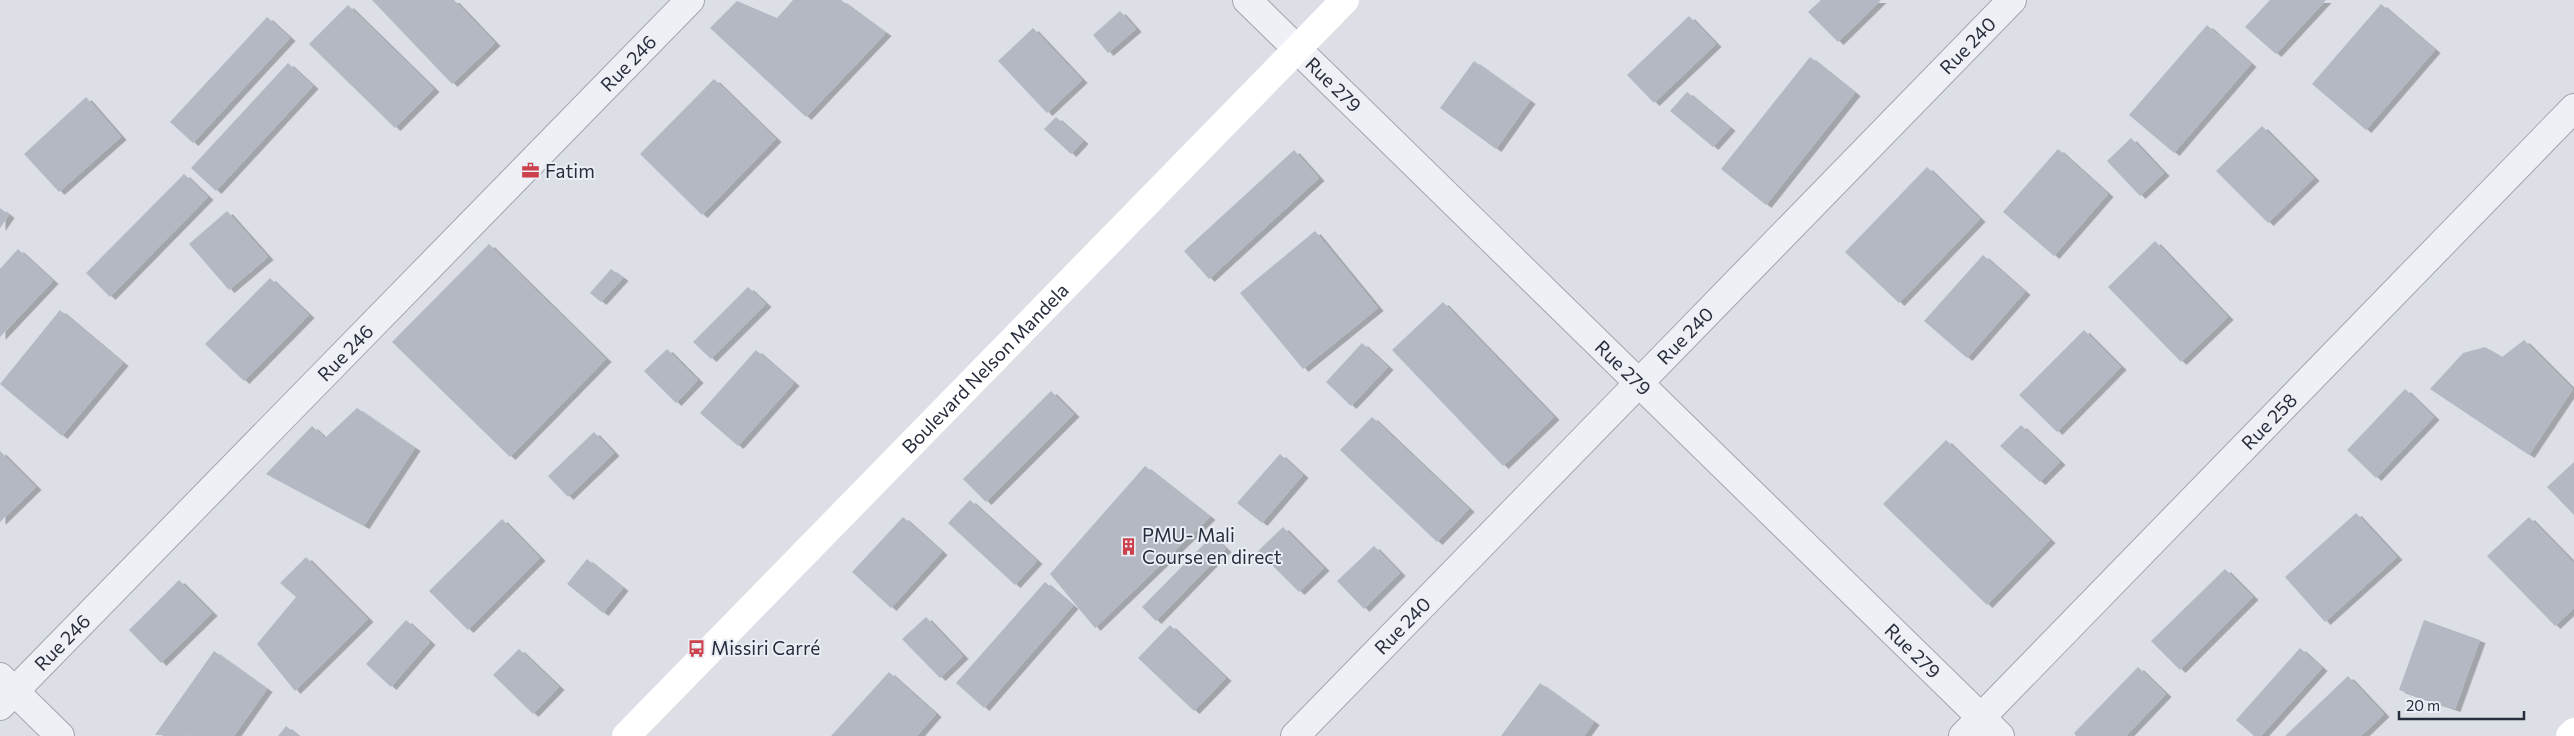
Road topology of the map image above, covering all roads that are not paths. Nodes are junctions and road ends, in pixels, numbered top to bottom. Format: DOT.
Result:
graph roads {
  1 [pos="690,0"];
  2 [pos="1247,0"];
  3 [pos="1344,0"];
  4 [pos="2012,0"];
  5 [pos="1297,49"];
  6 [pos="2574,108"];
  7 [pos="1640,383"];
  8 [pos="5,692"];
  9 [pos="1982,730"];
  10 [pos="2574,732"];
  11 [pos="60,736"];
  12 [pos="626,736"];
  13 [pos="1295,736"];
  14 [pos="2570,736"];
  1 -- 8 [label="street, Rue 246"];
  2 -- 5 [label="street, Rue 279"];
  3 -- 5 [label="street, Boulevard Nelson Mandela"];
  4 -- 7 [label="street, Rue 240"];
  5 -- 7 [label="street, Rue 279"];
  5 -- 12 [label="street, Boulevard Nelson Mandela"];
  6 -- 9 [label="street, Rue 258"];
  7 -- 9 [label="street, Rue 279"];
  7 -- 13 [label="street, Rue 240"];
  8 -- 11 [label="street"];
  10 -- 14 [label="street"];
}
